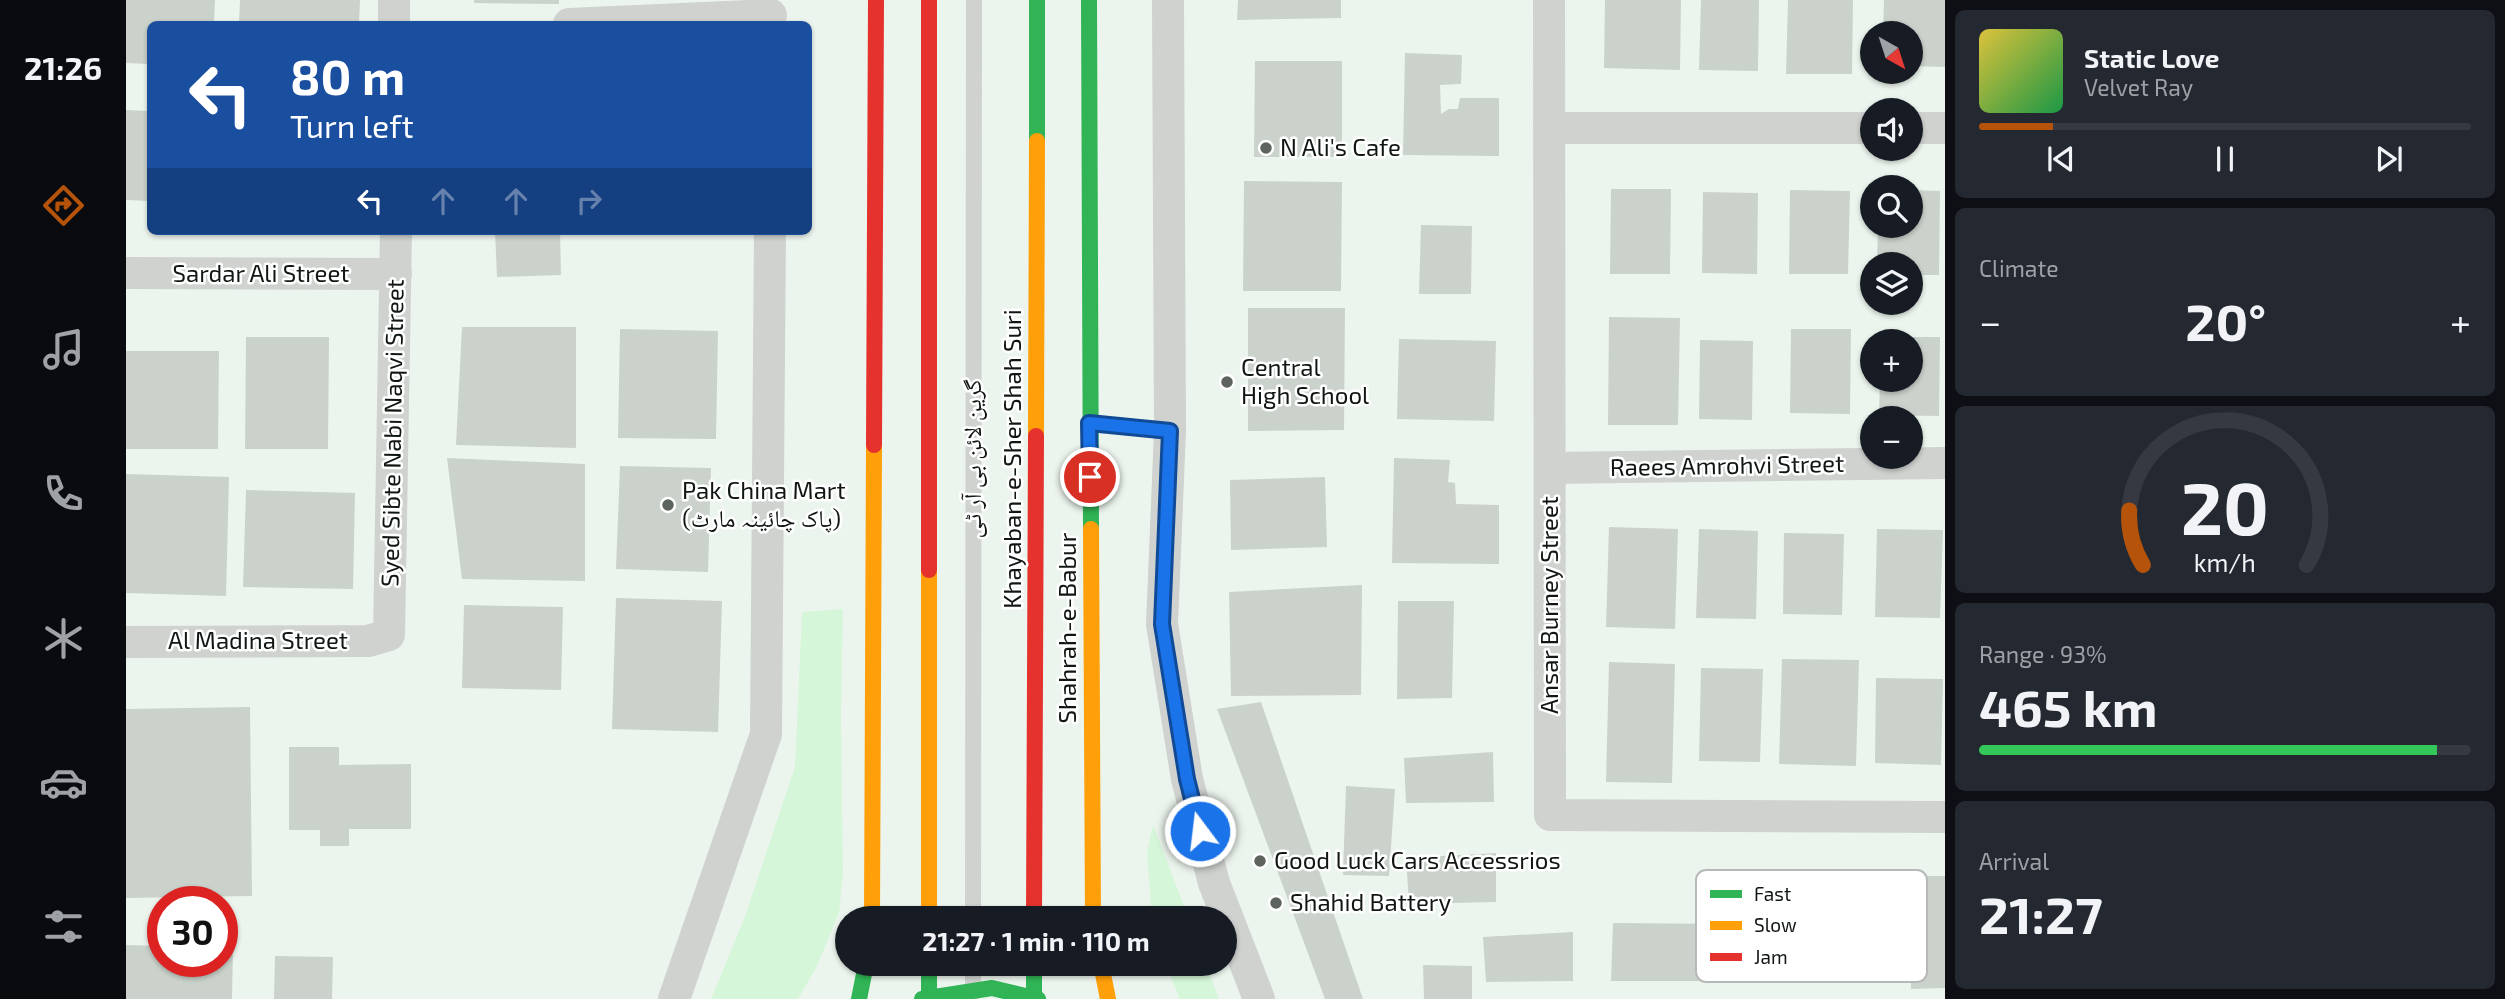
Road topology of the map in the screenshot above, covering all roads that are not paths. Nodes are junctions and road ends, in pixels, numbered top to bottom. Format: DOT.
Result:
graph roads {
  1 [pos="394,0"];
  2 [pos="876,0"];
  3 [pos="929,0"];
  4 [pos="974,0"];
  5 [pos="1037,0"];
  6 [pos="1089,0"];
  7 [pos="1168,0"];
  8 [pos="1549,0"];
  9 [pos="771,13"];
  10 [pos="394,21"];
  11 [pos="624,21"];
  12 [pos="1549,128"];
  13 [pos="1860,128"];
  14 [pos="1923,128"];
  15 [pos="1945,128"];
  16 [pos="396,235"];
  17 [pos="770,235"];
  18 [pos="126,273"];
  19 [pos="396,274"];
  20 [pos="1089,423"];
  21 [pos="1170,431"];
  22 [pos="1945,463"];
  23 [pos="1550,468"];
  24 [pos="389,635"];
  25 [pos="126,642"];
  26 [pos="1945,817"];
  27 [pos="872,906"];
  28 [pos="929,906"];
  29 [pos="973,906"];
  30 [pos="1034,906"];
  31 [pos="1093,906"];
  32 [pos="864,976"];
  33 [pos="929,976"];
  34 [pos="973,976"];
  35 [pos="1035,976"];
  36 [pos="1103,976"];
  37 [pos="674,999"];
  38 [pos="859,999"];
  39 [pos="922,999"];
  40 [pos="929,999"];
  41 [pos="973,999"];
  42 [pos="1036,999"];
  43 [pos="1108,999"];
  44 [pos="1259,999"];
  1 -- 10 [label="street"];
  2 -- 27 [label="main road"];
  3 -- 28 [label="main road"];
  4 -- 29 [label="lane, گرین لائن بی آر ٹی"];
  5 -- 30 [label="main road, Khayaban-e-Sher Shah Suri"];
  6 -- 20 [label="main road, Shahrah-e-Babur"];
  7 -- 21 [label="street"];
  8 -- 12 [label="street, Ansar Burney Street"];
  9 -- 11 [label="street"];
  12 -- 13 [label="street"];
  12 -- 23 [label="street, Ansar Burney Street"];
  14 -- 15 [label="street"];
  16 -- 19 [label="street, Syed Sibte Nabi Naqvi Street"];
  17 -- 37 [label="street"];
  18 -- 19 [label="street, Sardar Ali Street"];
  19 -- 24 [label="street, Syed Sibte Nabi Naqvi Street"];
  20 -- 21 [label="lane"];
  20 -- 31 [label="main road, Shahrah-e-Babur"];
  21 -- 44 [label="street"];
  22 -- 23 [label="street, Raees Amrohvi Street"];
  23 -- 26 [label="street, Ansar Burney Street"];
  24 -- 25 [label="street, Al Madina Street"];
  32 -- 38 [label="main road"];
  33 -- 40 [label="main road"];
  34 -- 41 [label="lane"];
  35 -- 42 [label="main road"];
  36 -- 43 [label="main road"];
  39 -- 42 [label="main road"];
}
